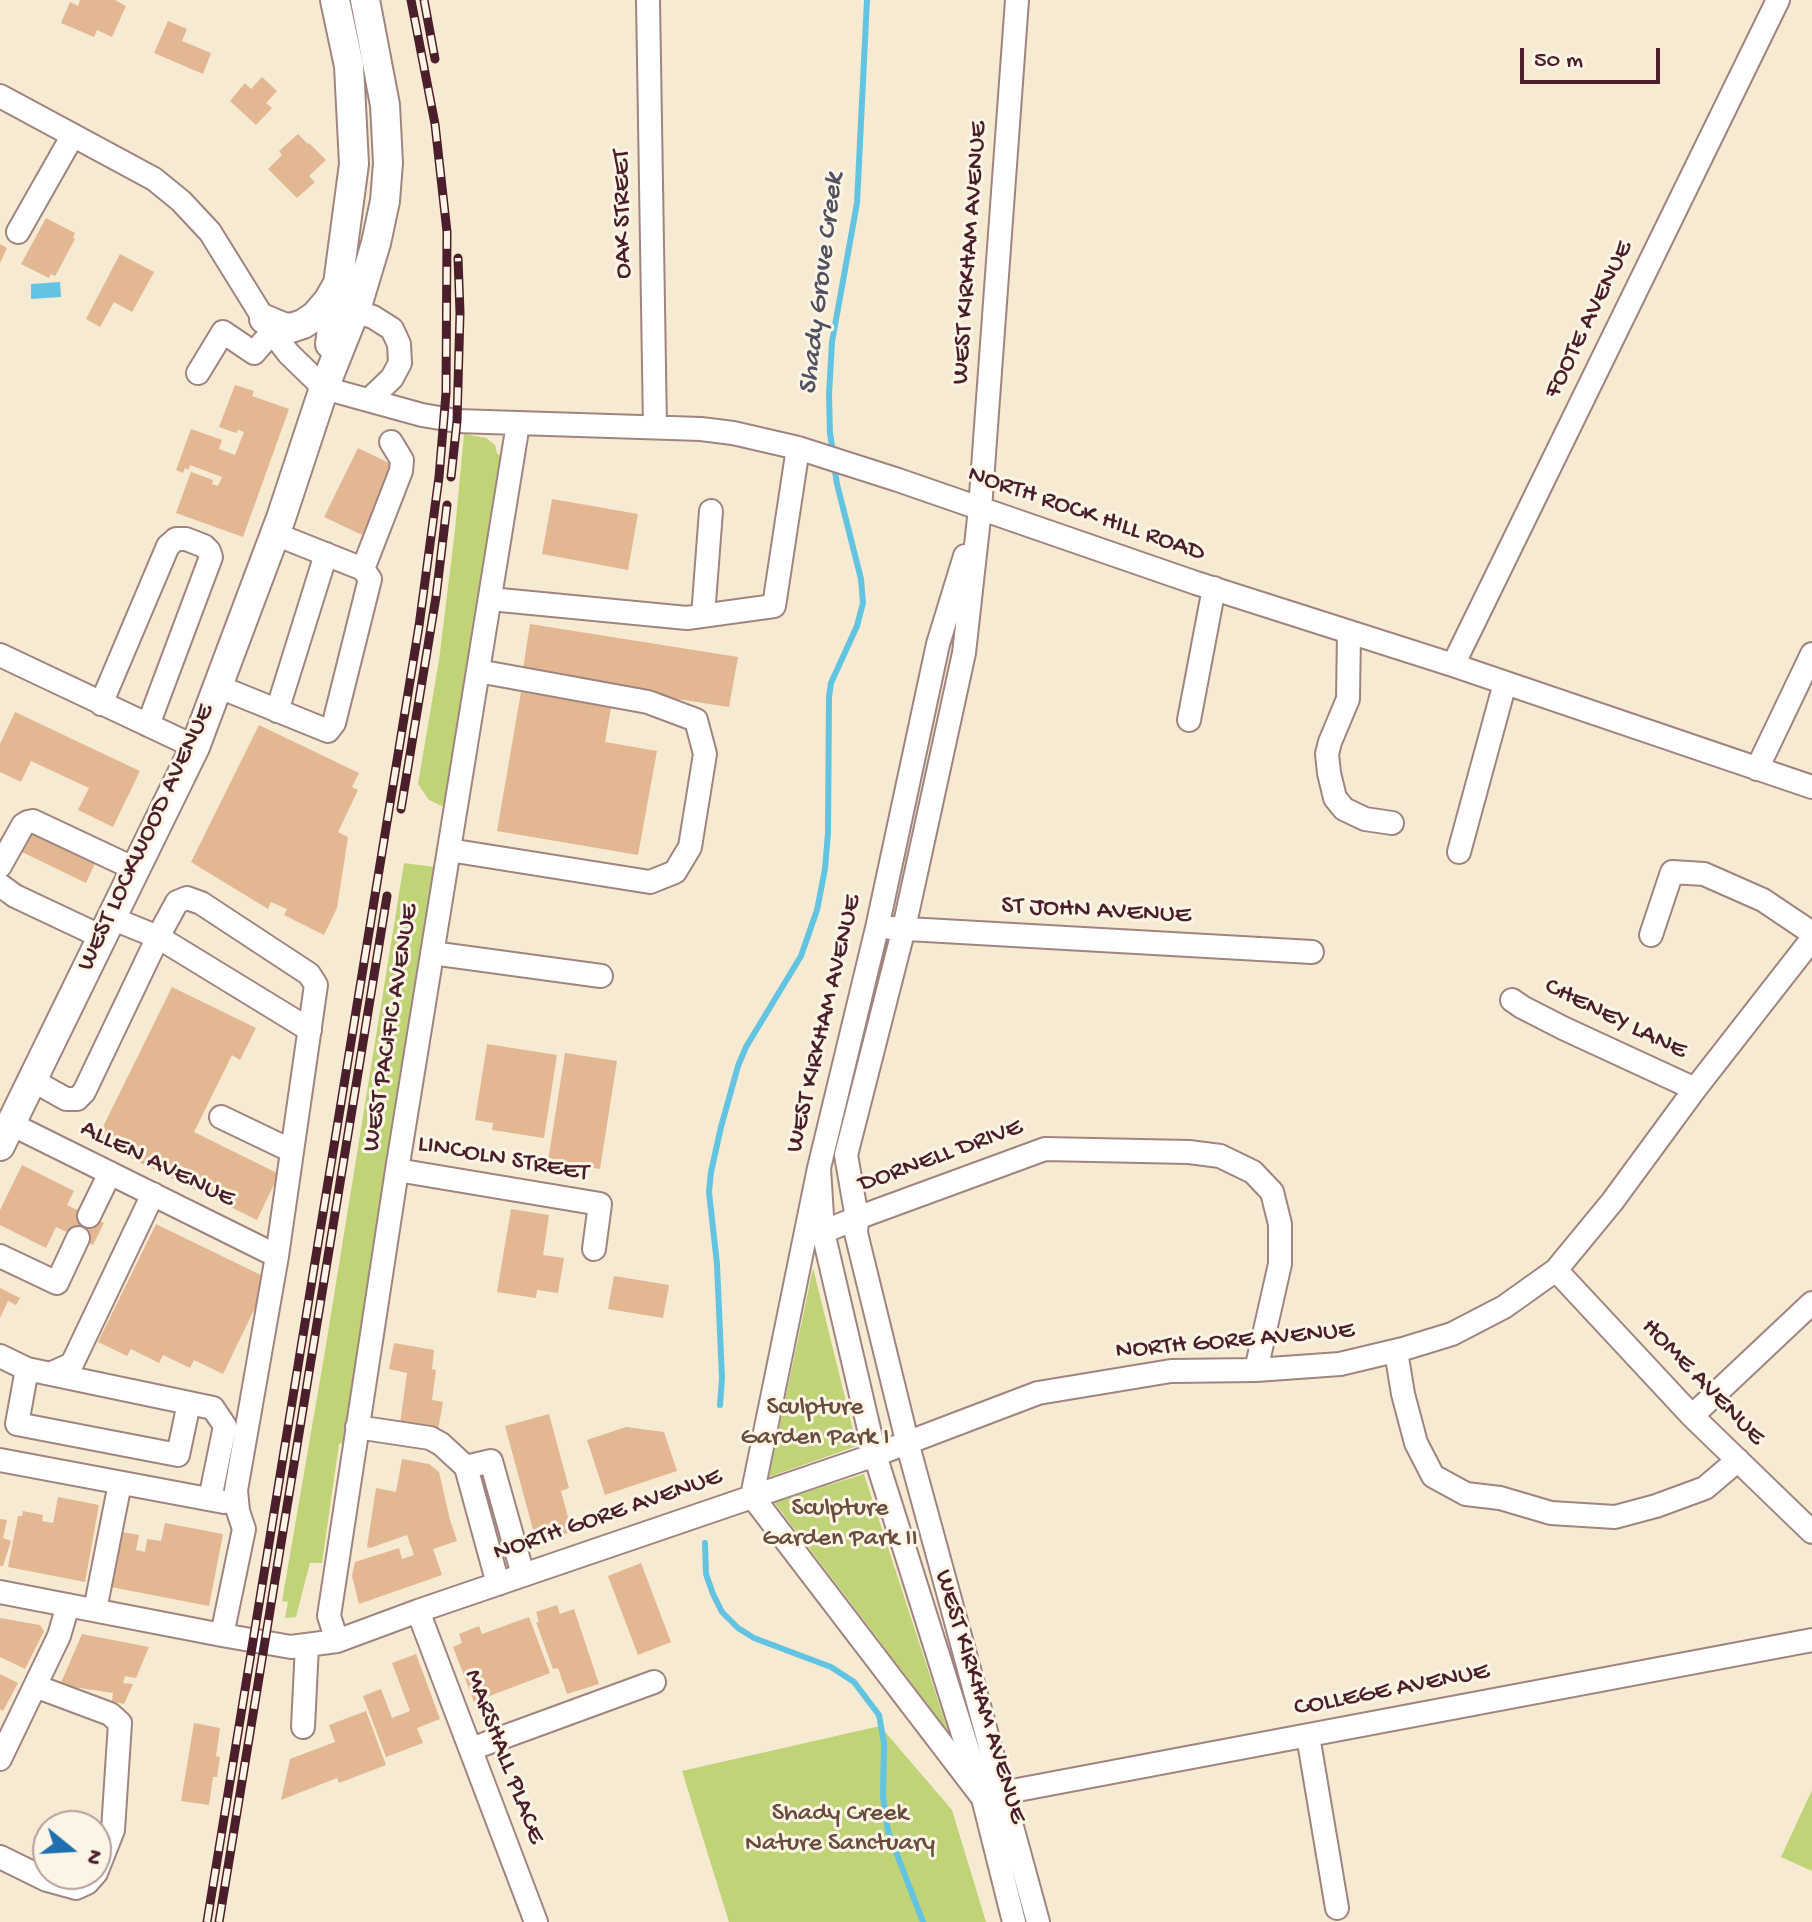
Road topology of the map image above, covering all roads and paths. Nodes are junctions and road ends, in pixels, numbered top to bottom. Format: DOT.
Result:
graph roads {
  1 [pos="335,0"];
  2 [pos="365,0"];
  3 [pos="648,0"];
  4 [pos="1017,0"];
  5 [pos="1778,0"];
  6 [pos="0,96"];
  7 [pos="73,135"];
  8 [pos="18,232"];
  9 [pos="338,282"];
  10 [pos="354,311"];
  11 [pos="268,326"];
  12 [pos="198,373"];
  13 [pos="324,388"];
  14 [pos="369,400"];
  15 [pos="518,424"];
  16 [pos="655,427"];
  17 [pos="391,442"];
  18 [pos="805,450"];
  19 [pos="980,509"];
  20 [pos="711,511"];
  21 [pos="275,534"];
  22 [pos="326,554"];
  23 [pos="363,569"];
  24 [pos="1214,588"];
  25 [pos="490,599"];
  26 [pos="703,616"];
  27 [pos="1349,632"];
  28 [pos="1812,654"];
  29 [pos="0,655"];
  30 [pos="1453,665"];
  31 [pos="478,671"];
  32 [pos="1505,683"];
  33 [pos="217,686"];
  34 [pos="101,704"];
  35 [pos="277,711"];
  36 [pos="1189,720"];
  37 [pos="148,725"];
  38 [pos="195,747"];
  39 [pos="1757,769"];
  40 [pos="1812,787"];
  41 [pos="1392,823"];
  42 [pos="449,850"];
  43 [pos="1459,852"];
  44 [pos="0,866"];
  45 [pos="135,869"];
  46 [pos="0,885"];
  47 [pos="107,928"];
  48 [pos="877,928"];
  49 [pos="904,928"];
  50 [pos="1812,933"];
  51 [pos="1651,935"];
  52 [pos="158,937"];
  53 [pos="1812,939"];
  54 [pos="1312,952"];
  55 [pos="432,953"];
  56 [pos="601,976"];
  57 [pos="1512,1000"];
  58 [pos="310,1030"];
  59 [pos="32,1080"];
  60 [pos="1695,1089"];
  61 [pos="221,1117"];
  62 [pos="6,1135"];
  63 [pos="292,1151"];
  64 [pos="819,1168"];
  65 [pos="397,1170"];
  66 [pos="110,1173"];
  67 [pos="153,1194"];
  68 [pos="89,1216"];
  69 [pos="857,1218"];
  70 [pos="823,1232"];
  71 [pos="78,1238"];
  72 [pos="594,1249"];
  73 [pos="0,1256"];
  74 [pos="277,1256"];
  75 [pos="1556,1270"];
  76 [pos="1812,1303"];
  77 [pos="1396,1351"];
  78 [pos="0,1356"];
  79 [pos="27,1369"];
  80 [pos="1256,1370"];
  81 [pos="52,1373"];
  82 [pos="189,1403"];
  83 [pos="1692,1416"];
  84 [pos="357,1427"];
  85 [pos="908,1443"];
  86 [pos="875,1455"];
  87 [pos="0,1460"];
  88 [pos="1738,1460"];
  89 [pos="466,1467"];
  90 [pos="120,1483"];
  91 [pos="752,1496"];
  92 [pos="210,1499"];
  93 [pos="237,1504"];
  94 [pos="1812,1532"];
  95 [pos="523,1575"];
  96 [pos="498,1584"];
  97 [pos="0,1592"];
  98 [pos="68,1605"];
  99 [pos="95,1610"];
  100 [pos="418,1611"];
  101 [pos="222,1635"];
  102 [pos="1812,1640"];
  103 [pos="337,1641"];
  104 [pos="307,1645"];
  105 [pos="654,1682"];
  106 [pos="35,1686"];
  107 [pos="303,1727"];
  108 [pos="1308,1736"];
  109 [pos="471,1749"];
  110 [pos="0,1759"];
  111 [pos="993,1795"];
  112 [pos="112,1833"];
  113 [pos="0,1857"];
  114 [pos="32,1873"];
  115 [pos="1337,1908"];
  116 [pos="536,1922"];
  117 [pos="1014,1922"];
  118 [pos="1038,1922"];
  1 -- 9 [label="main road, WEST LOCKWOOD AVENUE"];
  2 -- 10 [label="main road, WEST LOCKWOOD AVENUE"];
  3 -- 16 [label="street, OAK STREET"];
  4 -- 19 [label="street, WEST KIRKHAM AVENUE"];
  5 -- 30 [label="street, FOOTE AVENUE"];
  6 -- 7 [label="street"];
  7 -- 8 [label="street"];
  7 -- 11 [label="street"];
  9 -- 11 [label="main road"];
  9 -- 13 [label="main road, WEST LOCKWOOD AVENUE"];
  10 -- 13 [label="main road, WEST LOCKWOOD AVENUE"];
  10 -- 14 [label="street"];
  11 -- 12 [label="street"];
  11 -- 13 [label="street"];
  13 -- 14 [label="street, NORTH ROCK HILL ROAD"];
  13 -- 21 [label="main road, WEST LOCKWOOD AVENUE"];
  14 -- 15 [label="street, NORTH ROCK HILL ROAD"];
  15 -- 16 [label="street, NORTH ROCK HILL ROAD"];
  15 -- 25 [label="street, WEST PACIFIC AVENUE"];
  16 -- 18 [label="street, NORTH ROCK HILL ROAD"];
  17 -- 23 [label="street"];
  18 -- 19 [label="street, NORTH ROCK HILL ROAD"];
  18 -- 26 [label="street"];
  19 -- 24 [label="street, NORTH ROCK HILL ROAD"];
  19 -- 48 [label="street, WEST KIRKHAM AVENUE"];
  19 -- 49 [label="street, WEST KIRKHAM AVENUE"];
  20 -- 26 [label="street"];
  21 -- 22 [label="street"];
  21 -- 33 [label="main road, WEST LOCKWOOD AVENUE"];
  22 -- 23 [label="street"];
  22 -- 35 [label="street"];
  23 -- 35 [label="street"];
  24 -- 27 [label="street, NORTH ROCK HILL ROAD"];
  24 -- 36 [label="street"];
  25 -- 26 [label="street"];
  25 -- 31 [label="street, WEST PACIFIC AVENUE"];
  27 -- 30 [label="street, NORTH ROCK HILL ROAD"];
  27 -- 41 [label="street"];
  28 -- 39 [label="street"];
  29 -- 34 [label="street"];
  30 -- 32 [label="street, NORTH ROCK HILL ROAD"];
  31 -- 42 [label="street, WEST PACIFIC AVENUE"];
  31 -- 42 [label="street"];
  32 -- 39 [label="street, NORTH ROCK HILL ROAD"];
  32 -- 43 [label="street"];
  33 -- 35 [label="street"];
  33 -- 38 [label="main road, WEST LOCKWOOD AVENUE"];
  34 -- 37 [label="street"];
  34 -- 37 [label="street"];
  37 -- 38 [label="street"];
  38 -- 45 [label="main road, WEST LOCKWOOD AVENUE"];
  39 -- 40 [label="street, NORTH ROCK HILL ROAD"];
  42 -- 55 [label="street, WEST PACIFIC AVENUE"];
  44 -- 45 [label="street"];
  45 -- 47 [label="main road, WEST LOCKWOOD AVENUE"];
  46 -- 47 [label="street"];
  47 -- 52 [label="street"];
  47 -- 59 [label="main road, WEST LOCKWOOD AVENUE"];
  48 -- 49 [label="street, ST JOHN AVENUE"];
  48 -- 64 [label="street, WEST KIRKHAM AVENUE"];
  49 -- 54 [label="street, ST JOHN AVENUE"];
  49 -- 69 [label="street, WEST KIRKHAM AVENUE"];
  50 -- 51 [label="street"];
  52 -- 58 [label="street"];
  52 -- 58 [label="street"];
  52 -- 59 [label="street"];
  53 -- 60 [label="street, NORTH GORE AVENUE"];
  55 -- 56 [label="street"];
  55 -- 65 [label="street, WEST PACIFIC AVENUE"];
  57 -- 60 [label="street, CHENEY LANE"];
  58 -- 63 [label="street"];
  59 -- 62 [label="main road, WEST LOCKWOOD AVENUE"];
  60 -- 75 [label="street, NORTH GORE AVENUE"];
  61 -- 63 [label="street"];
  62 -- 66 [label="street, ALLEN AVENUE"];
  63 -- 74 [label="street"];
  64 -- 70 [label="street, WEST KIRKHAM AVENUE"];
  64 -- 91 [label="street"];
  65 -- 72 [label="street, LINCOLN STREET"];
  65 -- 84 [label="street, WEST PACIFIC AVENUE"];
  66 -- 67 [label="street, ALLEN AVENUE"];
  66 -- 68 [label="street"];
  67 -- 74 [label="street, ALLEN AVENUE"];
  67 -- 81 [label="street"];
  69 -- 70 [label="street, DORNELL DRIVE"];
  69 -- 80 [label="street, DORNELL DRIVE"];
  69 -- 85 [label="street, WEST KIRKHAM AVENUE"];
  70 -- 86 [label="street, WEST KIRKHAM AVENUE"];
  71 -- 73 [label="street"];
  74 -- 93 [label="street"];
  75 -- 77 [label="street, NORTH GORE AVENUE"];
  75 -- 83 [label="street, HOME AVENUE"];
  76 -- 83 [label="street"];
  77 -- 80 [label="street, NORTH GORE AVENUE"];
  77 -- 88 [label="street"];
  78 -- 79 [label="street"];
  79 -- 81 [label="street"];
  79 -- 82 [label="street"];
  80 -- 85 [label="street, NORTH GORE AVENUE"];
  81 -- 82 [label="street"];
  82 -- 92 [label="street"];
  83 -- 88 [label="street, HOME AVENUE"];
  84 -- 89 [label="street"];
  84 -- 103 [label="street, WEST PACIFIC AVENUE"];
  85 -- 86 [label="street, NORTH GORE AVENUE"];
  85 -- 111 [label="street, WEST KIRKHAM AVENUE"];
  86 -- 91 [label="street, NORTH GORE AVENUE"];
  86 -- 111 [label="street, WEST KIRKHAM AVENUE"];
  87 -- 90 [label="street"];
  88 -- 94 [label="street, HOME AVENUE"];
  89 -- 95 [label="street"];
  89 -- 96 [label="street"];
  90 -- 92 [label="street"];
  90 -- 99 [label="street"];
  91 -- 95 [label="street, NORTH GORE AVENUE"];
  91 -- 111 [label="street"];
  92 -- 93 [label="street"];
  93 -- 101 [label="street"];
  95 -- 96 [label="street, NORTH GORE AVENUE"];
  96 -- 100 [label="street, NORTH GORE AVENUE"];
  97 -- 98 [label="street, NORTH GORE AVENUE"];
  98 -- 99 [label="street, NORTH GORE AVENUE"];
  98 -- 106 [label="street"];
  99 -- 101 [label="street, NORTH GORE AVENUE"];
  100 -- 103 [label="street, NORTH GORE AVENUE"];
  100 -- 109 [label="street, MARSHALL PLACE"];
  101 -- 104 [label="street, NORTH GORE AVENUE"];
  102 -- 108 [label="street, COLLEGE AVENUE"];
  103 -- 104 [label="street, NORTH GORE AVENUE"];
  104 -- 107 [label="street"];
  105 -- 109 [label="street"];
  106 -- 110 [label="street"];
  106 -- 112 [label="street"];
  108 -- 111 [label="street, COLLEGE AVENUE"];
  108 -- 115 [label="street"];
  109 -- 116 [label="street, MARSHALL PLACE"];
  111 -- 117 [label="street, WEST KIRKHAM AVENUE"];
  111 -- 118 [label="street, WEST KIRKHAM AVENUE"];
  113 -- 114 [label="street"];
}
